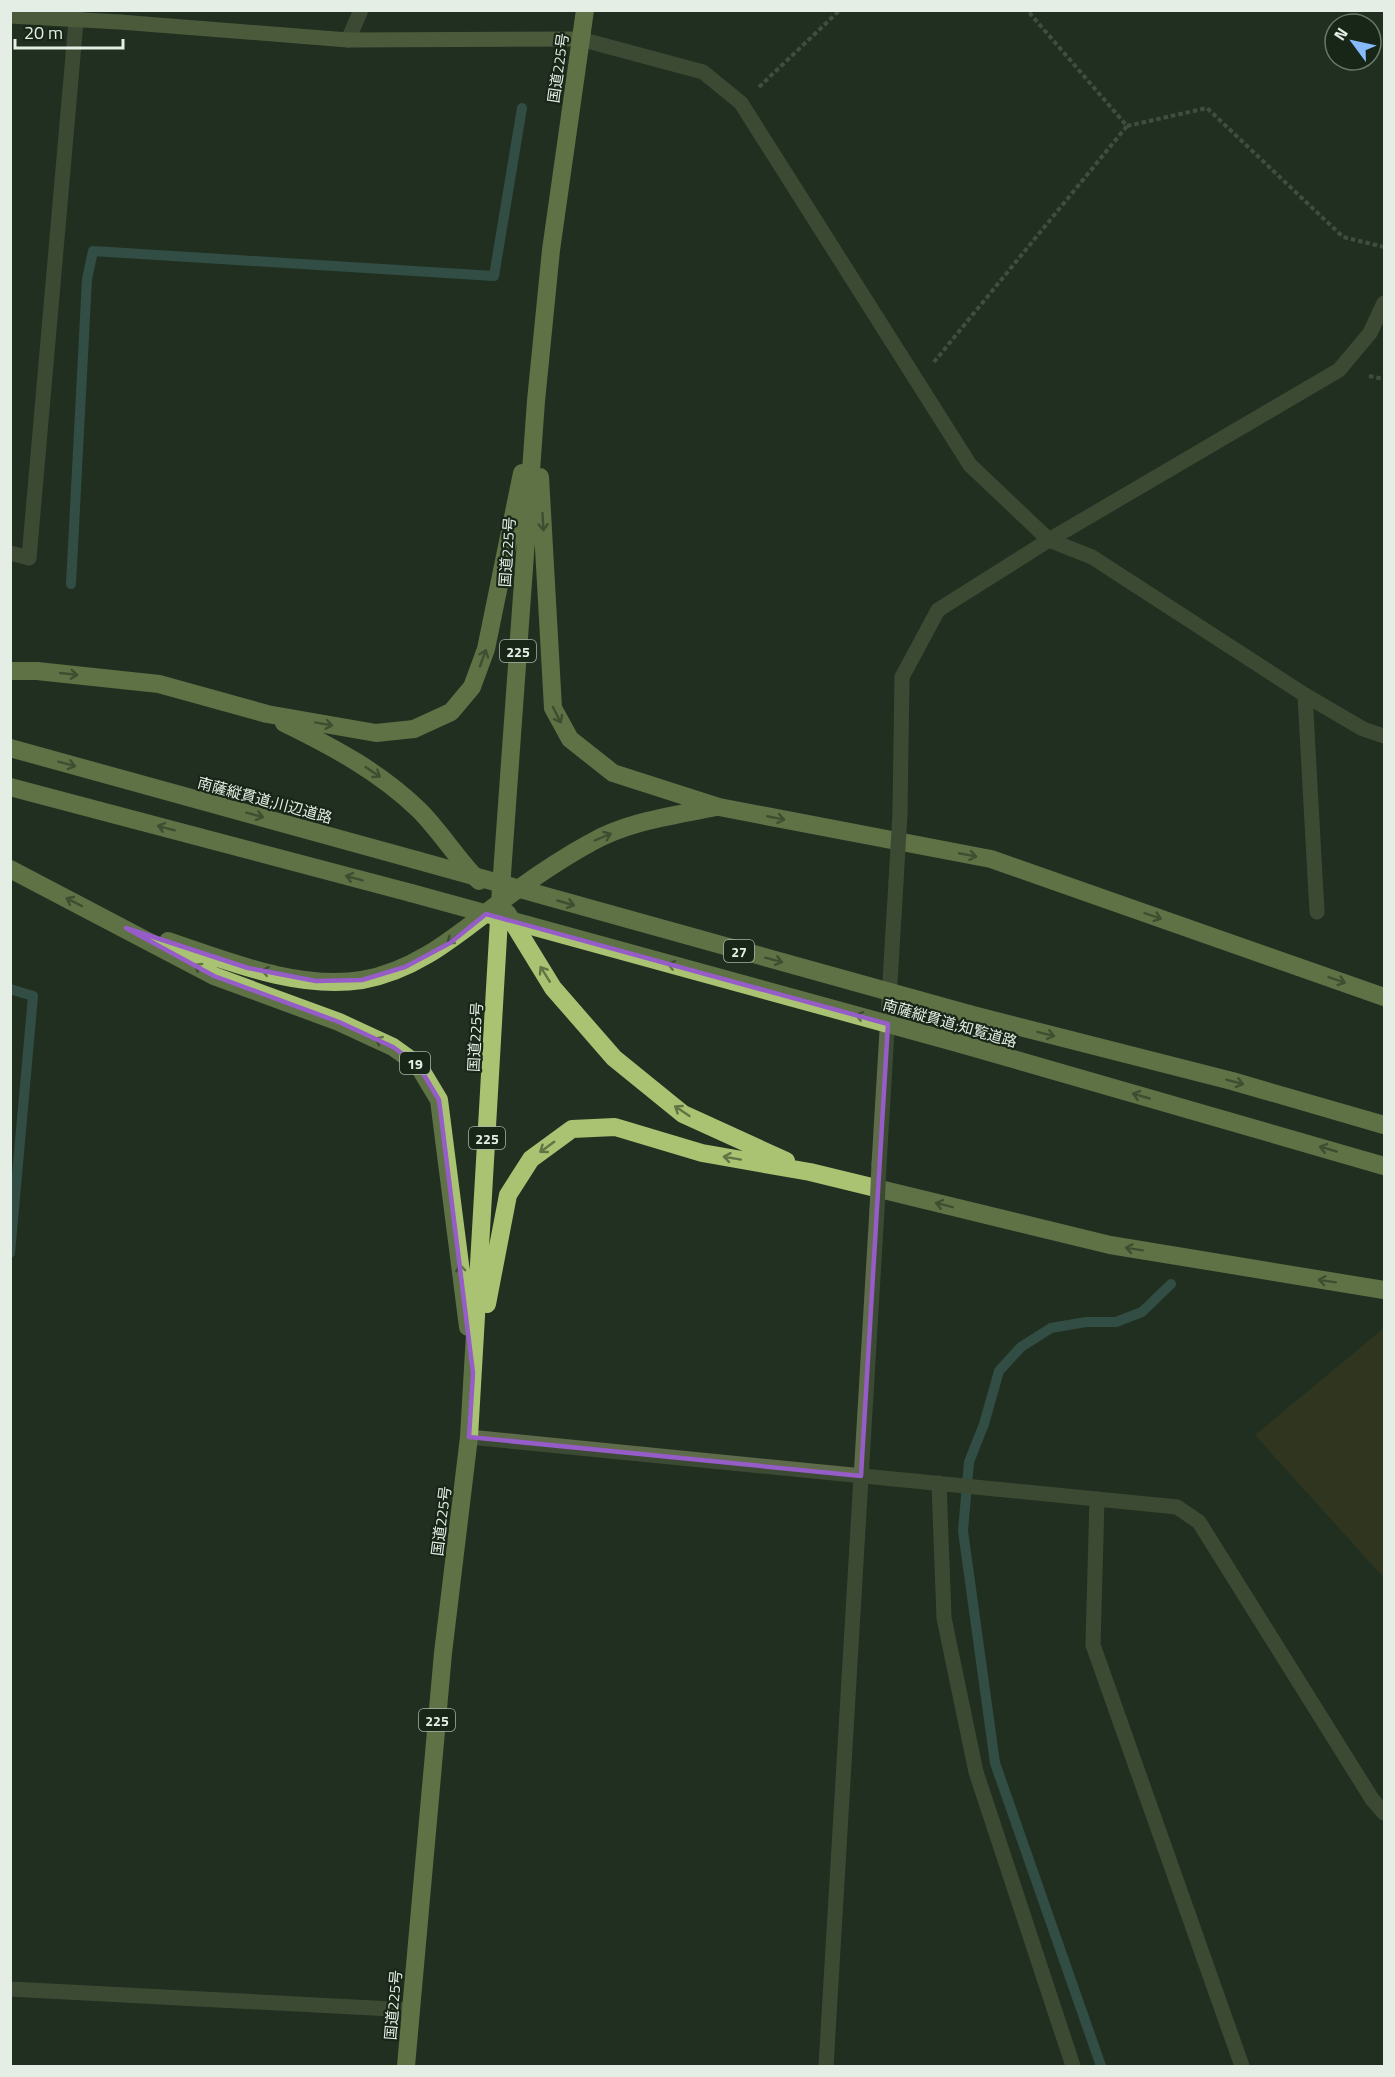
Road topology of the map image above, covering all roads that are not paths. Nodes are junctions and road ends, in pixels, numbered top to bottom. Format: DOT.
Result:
graph roads {
  1 [pos="361,10"];
  2 [pos="585,10"];
  3 [pos="77,15"];
  4 [pos="10,16"];
  5 [pos="580,39"];
  6 [pos="348,40"];
  7 [pos="1384,303"];
  8 [pos="536,401"];
  9 [pos="1049,540"];
  10 [pos="10,553"];
  11 [pos="10,671"];
  12 [pos="1305,695"];
  13 [pos="267,714"];
  14 [pos="1384,736"];
  15 [pos="10,748"];
  16 [pos="10,787"];
  17 [pos="719,807"];
  18 [pos="10,869"];
  19 [pos="505,903"];
  20 [pos="1317,912"];
  21 [pos="126,928"];
  22 [pos="1384,997"];
  23 [pos="1384,1125"];
  24 [pos="1384,1166"];
  25 [pos="810,1172"];
  26 [pos="1384,1290"];
  27 [pos="473,1373"];
  28 [pos="469,1437"];
  29 [pos="861,1476"];
  30 [pos="939,1483"];
  31 [pos="1097,1499"];
  32 [pos="1384,1813"];
  33 [pos="10,1989"];
  34 [pos="411,2010"];
  35 [pos="406,2067"];
  36 [pos="826,2067"];
  37 [pos="1073,2067"];
  38 [pos="1242,2067"];
  1 -- 6 [label="street"];
  2 -- 5 [label="highway, 国道225号 / 225"];
  3 -- 4 [label="street"];
  3 -- 6 [label="street"];
  3 -- 10 [label="street"];
  5 -- 6 [label="street"];
  5 -- 8 [label="highway, 国道225号 / 225"];
  5 -- 9 [label="street"];
  7 -- 9 [label="street"];
  13 -- 8 [label="highway, one-way"];
  8 -- 17 [label="highway, one-way"];
  8 -- 19 [label="highway, 国道225号 / 225"];
  9 -- 12 [label="street"];
  9 -- 29 [label="street, bridge"];
  11 -- 13 [label="highway, one-way"];
  12 -- 14 [label="street"];
  12 -- 20 [label="street"];
  13 -- 19 [label="highway, one-way"];
  15 -- 19 [label="highway, 南薩縦貫道;川辺道路, one-way, bridge"];
  19 -- 16 [label="highway, one-way, bridge"];
  19 -- 17 [label="highway, one-way"];
  17 -- 22 [label="highway, one-way"];
  21 -- 18 [label="highway, 19, one-way"];
  19 -- 21 [label="highway, 19, one-way"];
  19 -- 23 [label="highway, 南薩縦貫道;知覧道路 / 27, one-way, bridge"];
  24 -- 19 [label="highway, 南薩縦貫道;知覧道路 / 27, one-way, bridge"];
  25 -- 19 [label="highway, one-way"];
  19 -- 27 [label="highway, 国道225号 / 225"];
  27 -- 21 [label="highway, 19, one-way"];
  26 -- 25 [label="highway, one-way"];
  25 -- 27 [label="highway, one-way"];
  27 -- 28 [label="highway, 国道225号 / 225"];
  28 -- 29 [label="street"];
  28 -- 34 [label="highway, 国道225号 / 225"];
  29 -- 30 [label="street"];
  29 -- 36 [label="street"];
  30 -- 31 [label="street"];
  30 -- 37 [label="street"];
  31 -- 32 [label="street"];
  31 -- 38 [label="street"];
  33 -- 34 [label="street"];
  34 -- 35 [label="highway, 国道225号 / 225"];
}
